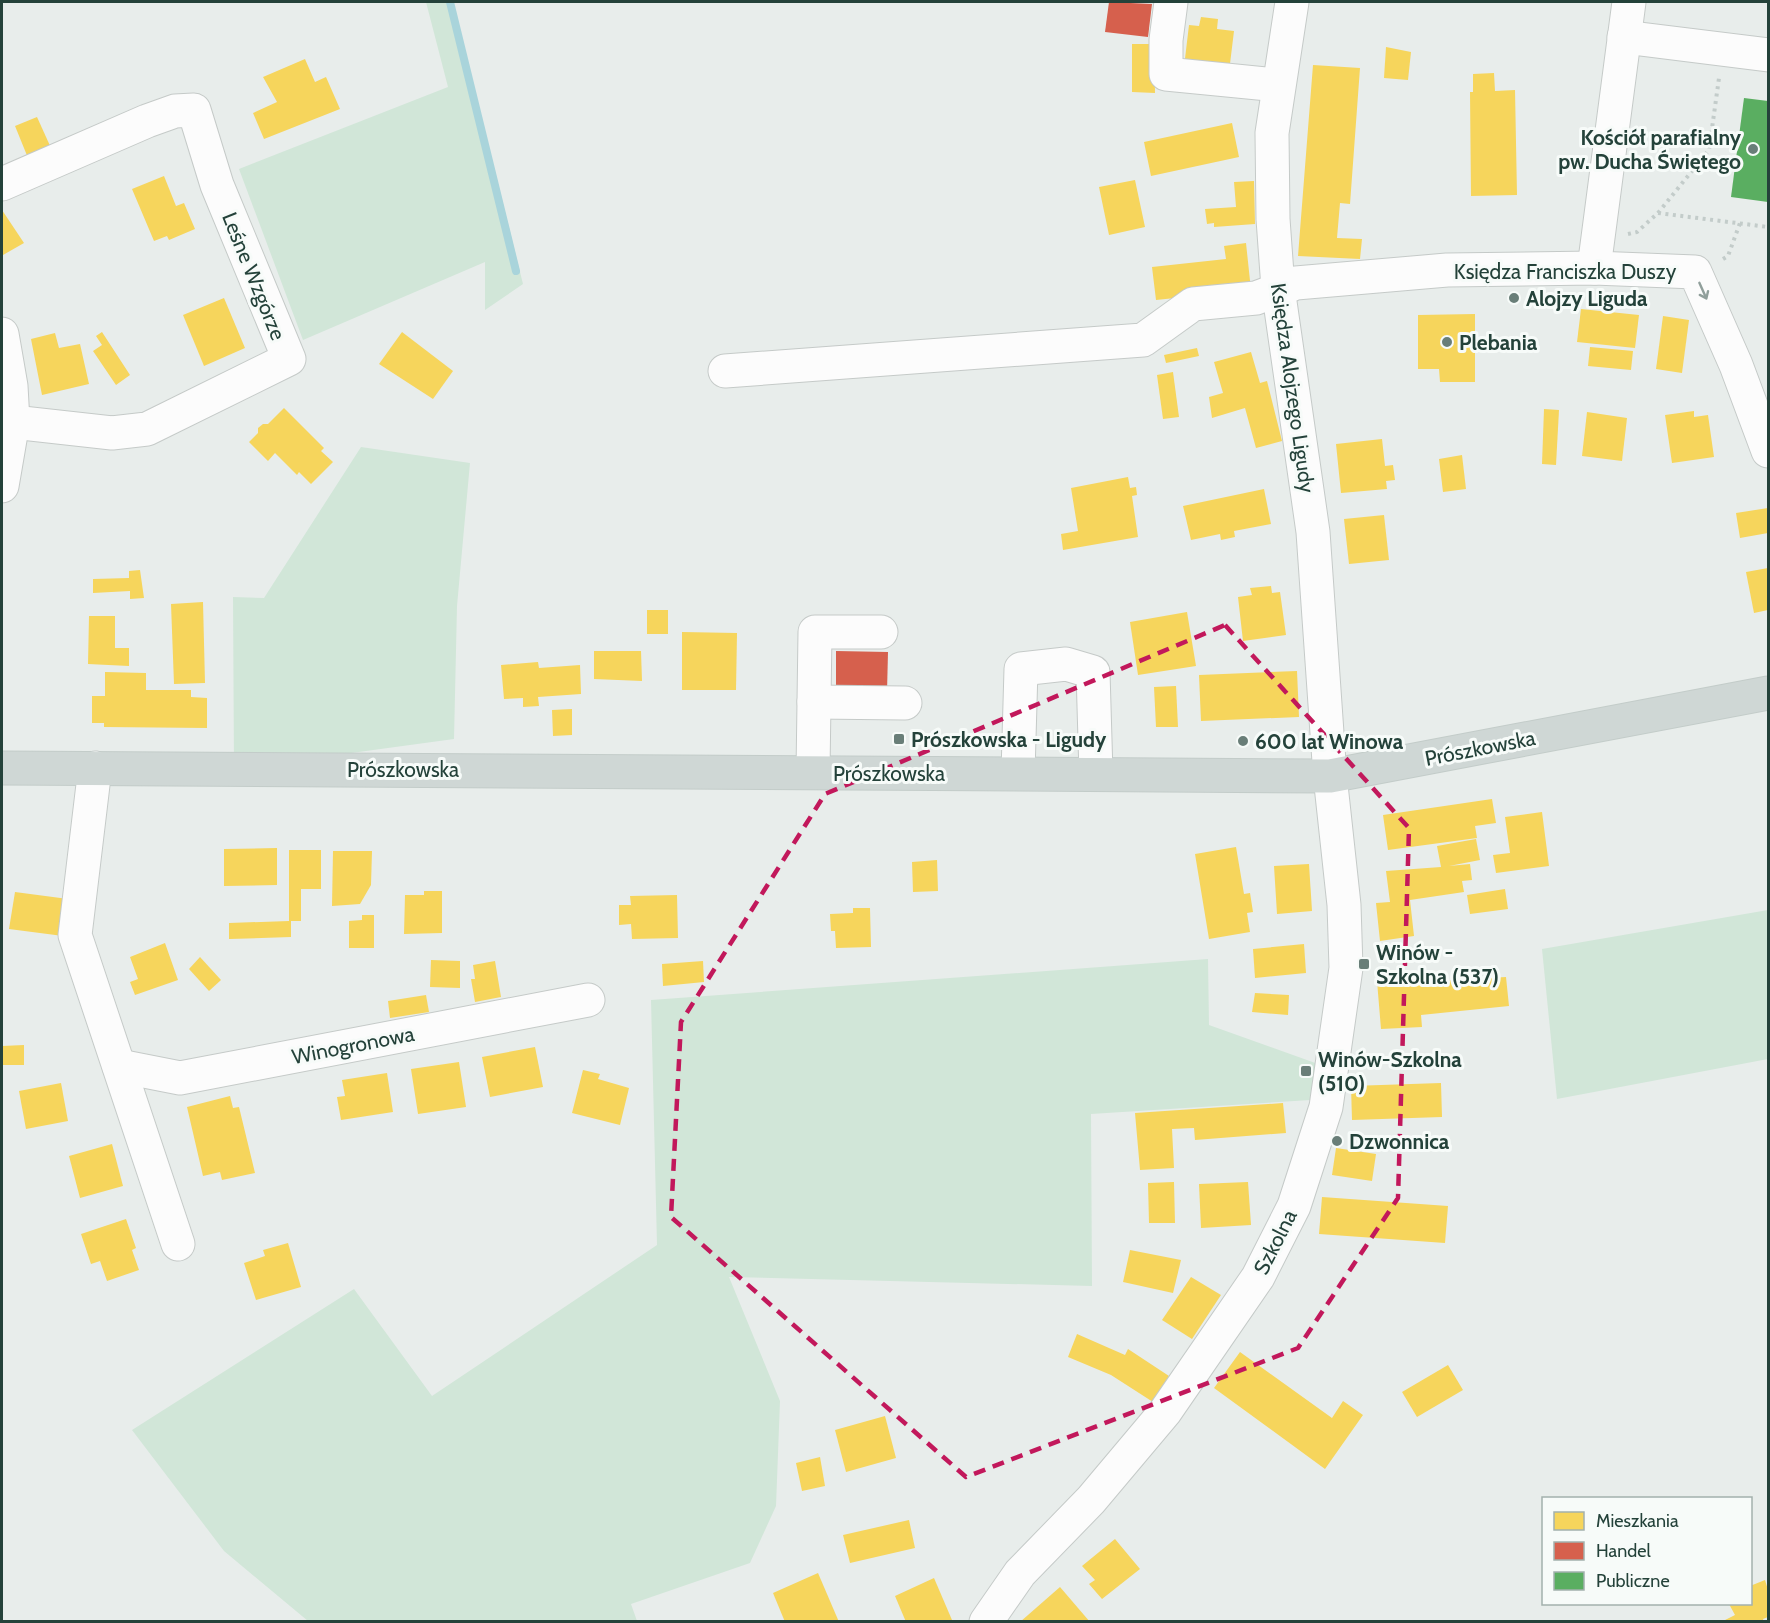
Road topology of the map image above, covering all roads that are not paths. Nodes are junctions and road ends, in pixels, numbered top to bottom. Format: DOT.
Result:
graph roads {
  1 [pos="1170,2"];
  2 [pos="1292,2"];
  3 [pos="1629,2"];
  4 [pos="1624,37"];
  5 [pos="1768,55"];
  6 [pos="1277,85"];
  7 [pos="2,184"];
  8 [pos="1595,253"];
  9 [pos="1278,288"];
  10 [pos="2,334"];
  11 [pos="725,371"];
  12 [pos="13,422"];
  13 [pos="1768,451"];
  14 [pos="2,486"];
  15 [pos="881,632"];
  16 [pos="1768,693"];
  17 [pos="814,702"];
  18 [pos="905,703"];
  19 [pos="2,768"];
  20 [pos="94,768"];
  21 [pos="813,772"];
  22 [pos="1018,774"];
  23 [pos="1096,774"];
  24 [pos="1330,776"];
  25 [pos="588,1000"];
  26 [pos="119,1066"];
  27 [pos="178,1244"];
  28 [pos="986,1622"];
  1 -- 6 [label="street"];
  2 -- 6 [label="street, Księdza Alojzego Ligudy"];
  3 -- 4 [label="street"];
  4 -- 5 [label="street"];
  4 -- 8 [label="street"];
  6 -- 9 [label="street, Księdza Alojzego Ligudy"];
  7 -- 12 [label="street, Leśne Wzgórze"];
  8 -- 9 [label="street, Księdza Franciszka Duszy"];
  8 -- 13 [label="street, Księdza Franciszka Duszy, one-way"];
  9 -- 11 [label="street, Księdza Franciszka Duszy"];
  9 -- 24 [label="street, Księdza Alojzego Ligudy"];
  10 -- 12 [label="street"];
  12 -- 14 [label="street"];
  15 -- 17 [label="street"];
  16 -- 24 [label="main road, Prószkowska"];
  17 -- 18 [label="street"];
  17 -- 21 [label="street"];
  19 -- 20 [label="main road, Prószkowska"];
  20 -- 21 [label="main road, Prószkowska"];
  20 -- 26 [label="street"];
  21 -- 22 [label="main road, Prószkowska"];
  22 -- 23 [label="main road, Prószkowska"];
  22 -- 23 [label="street"];
  23 -- 24 [label="main road, Prószkowska"];
  24 -- 28 [label="street, Szkolna"];
  25 -- 26 [label="street, Winogronowa"];
  26 -- 27 [label="street"];
}
